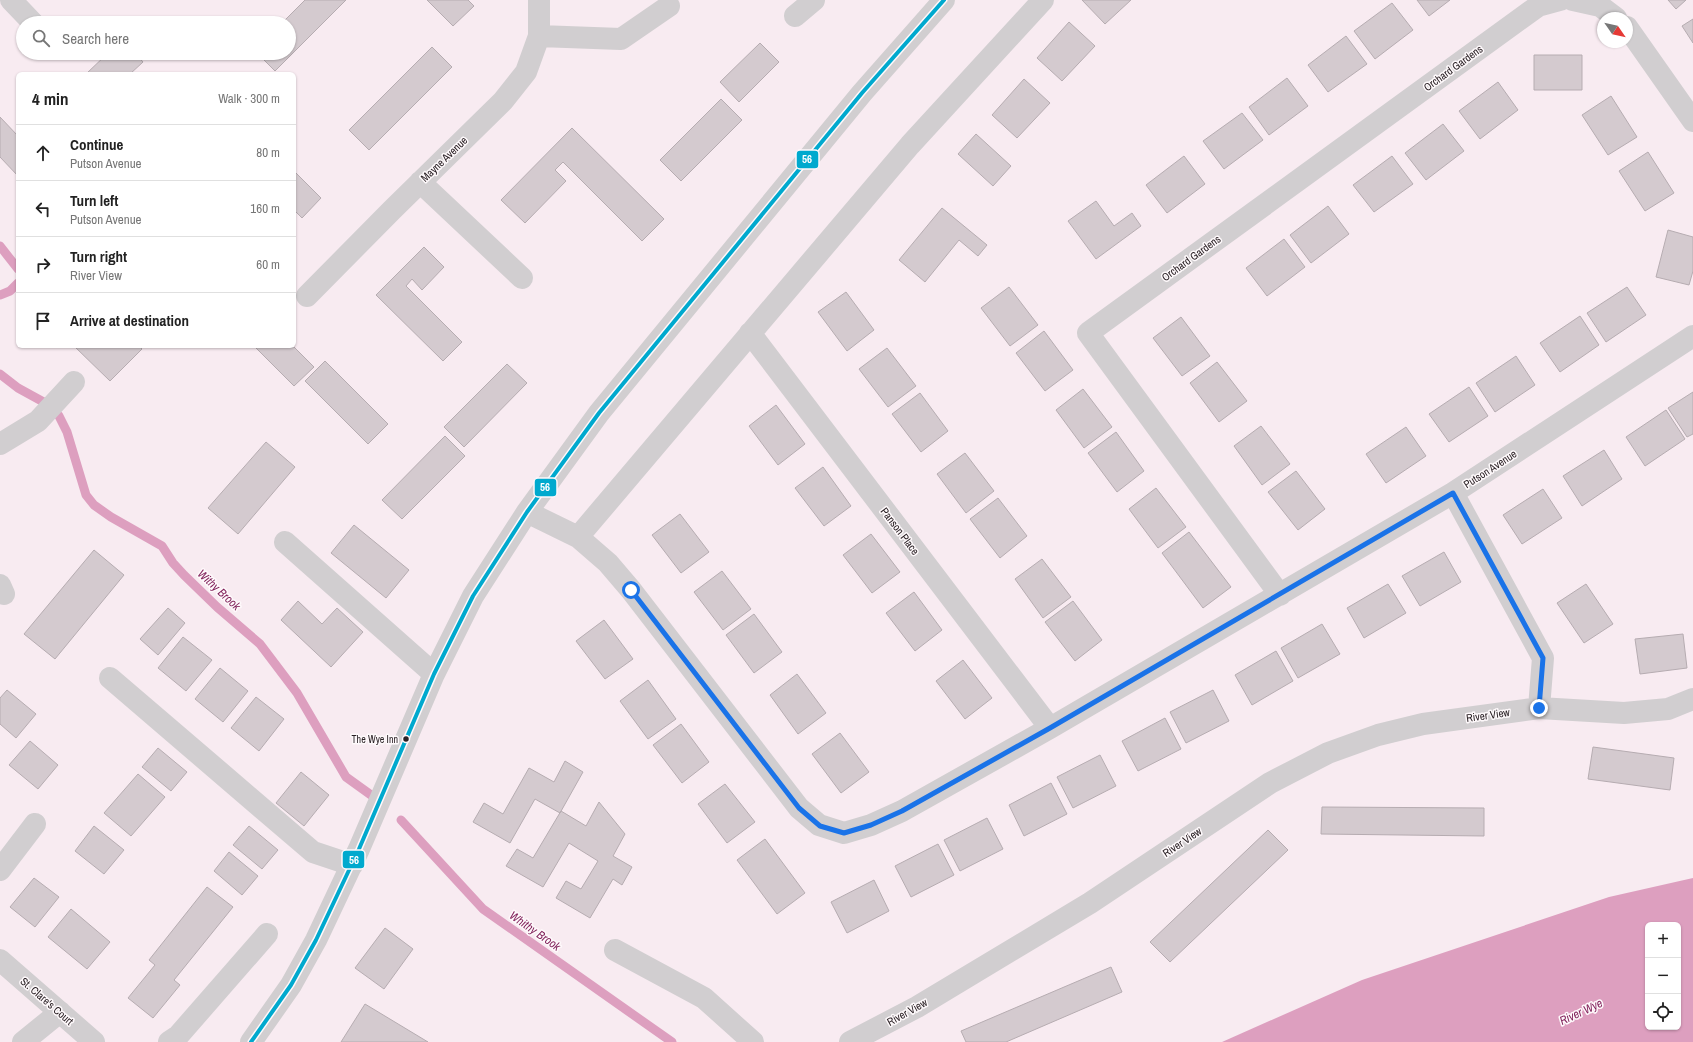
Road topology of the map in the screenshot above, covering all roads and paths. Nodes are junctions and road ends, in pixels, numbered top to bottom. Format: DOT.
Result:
graph roads {
  1 [pos="11,0"];
  2 [pos="539,0"];
  3 [pos="814,0"];
  4 [pos="944,0"];
  5 [pos="1043,0"];
  6 [pos="1560,0"];
  7 [pos="1573,0"];
  8 [pos="669,6"];
  9 [pos="1608,12"];
  10 [pos="26,16"];
  11 [pos="795,16"];
  12 [pos="539,36"];
  13 [pos="1633,36"];
  14 [pos="1693,121"];
  15 [pos="420,182"];
  16 [pos="522,278"];
  17 [pos="307,296"];
  18 [pos="750,334"];
  19 [pos="1693,336"];
  20 [pos="74,382"];
  21 [pos="0,444"];
  22 [pos="1453,493"];
  23 [pos="527,512"];
  24 [pos="578,537"];
  25 [pos="285,542"];
  26 [pos="1280,595"];
  27 [pos="434,674"];
  28 [pos="110,678"];
  29 [pos="1693,699"];
  30 [pos="1539,708"];
  31 [pos="1050,728"];
  32 [pos="35,824"];
  33 [pos="352,865"];
  34 [pos="0,870"];
  35 [pos="267,934"];
  36 [pos="615,950"];
  37 [pos="0,960"];
  38 [pos="60,1012"];
  39 [pos="23,1042"];
  40 [pos="94,1042"];
  41 [pos="169,1042"];
  42 [pos="251,1042"];
  43 [pos="753,1042"];
  44 [pos="850,1042"];
  1 -- 10 [label="street"];
  2 -- 12 [label="street, Mayne Avenue"];
  3 -- 11 [label="street"];
  4 -- 23 [label="street"];
  5 -- 18 [label="street"];
  6 -- 26 [label="street, Orchard Gardens"];
  7 -- 9 [label="street"];
  8 -- 12 [label="street"];
  12 -- 15 [label="street, Mayne Avenue"];
  13 -- 14 [label="street"];
  15 -- 16 [label="street"];
  15 -- 17 [label="street, Mayne Avenue"];
  18 -- 24 [label="street"];
  18 -- 31 [label="street, Panson Place"];
  19 -- 22 [label="street, Putson Avenue"];
  20 -- 21 [label="street"];
  22 -- 26 [label="street, Putson Avenue"];
  22 -- 30 [label="street"];
  23 -- 24 [label="street, Putson Avenue"];
  23 -- 27 [label="street"];
  24 -- 31 [label="street, Putson Avenue"];
  25 -- 27 [label="street"];
  26 -- 31 [label="street, Putson Avenue"];
  27 -- 33 [label="street"];
  28 -- 33 [label="street"];
  29 -- 30 [label="street, River View"];
  30 -- 44 [label="street, River View"];
  32 -- 34 [label="street"];
  33 -- 42 [label="street"];
  35 -- 41 [label="street"];
  36 -- 43 [label="street"];
  37 -- 38 [label="street, St. Clare's Court"];
  38 -- 39 [label="street"];
  38 -- 40 [label="street, St. Clare's Court"];
}
